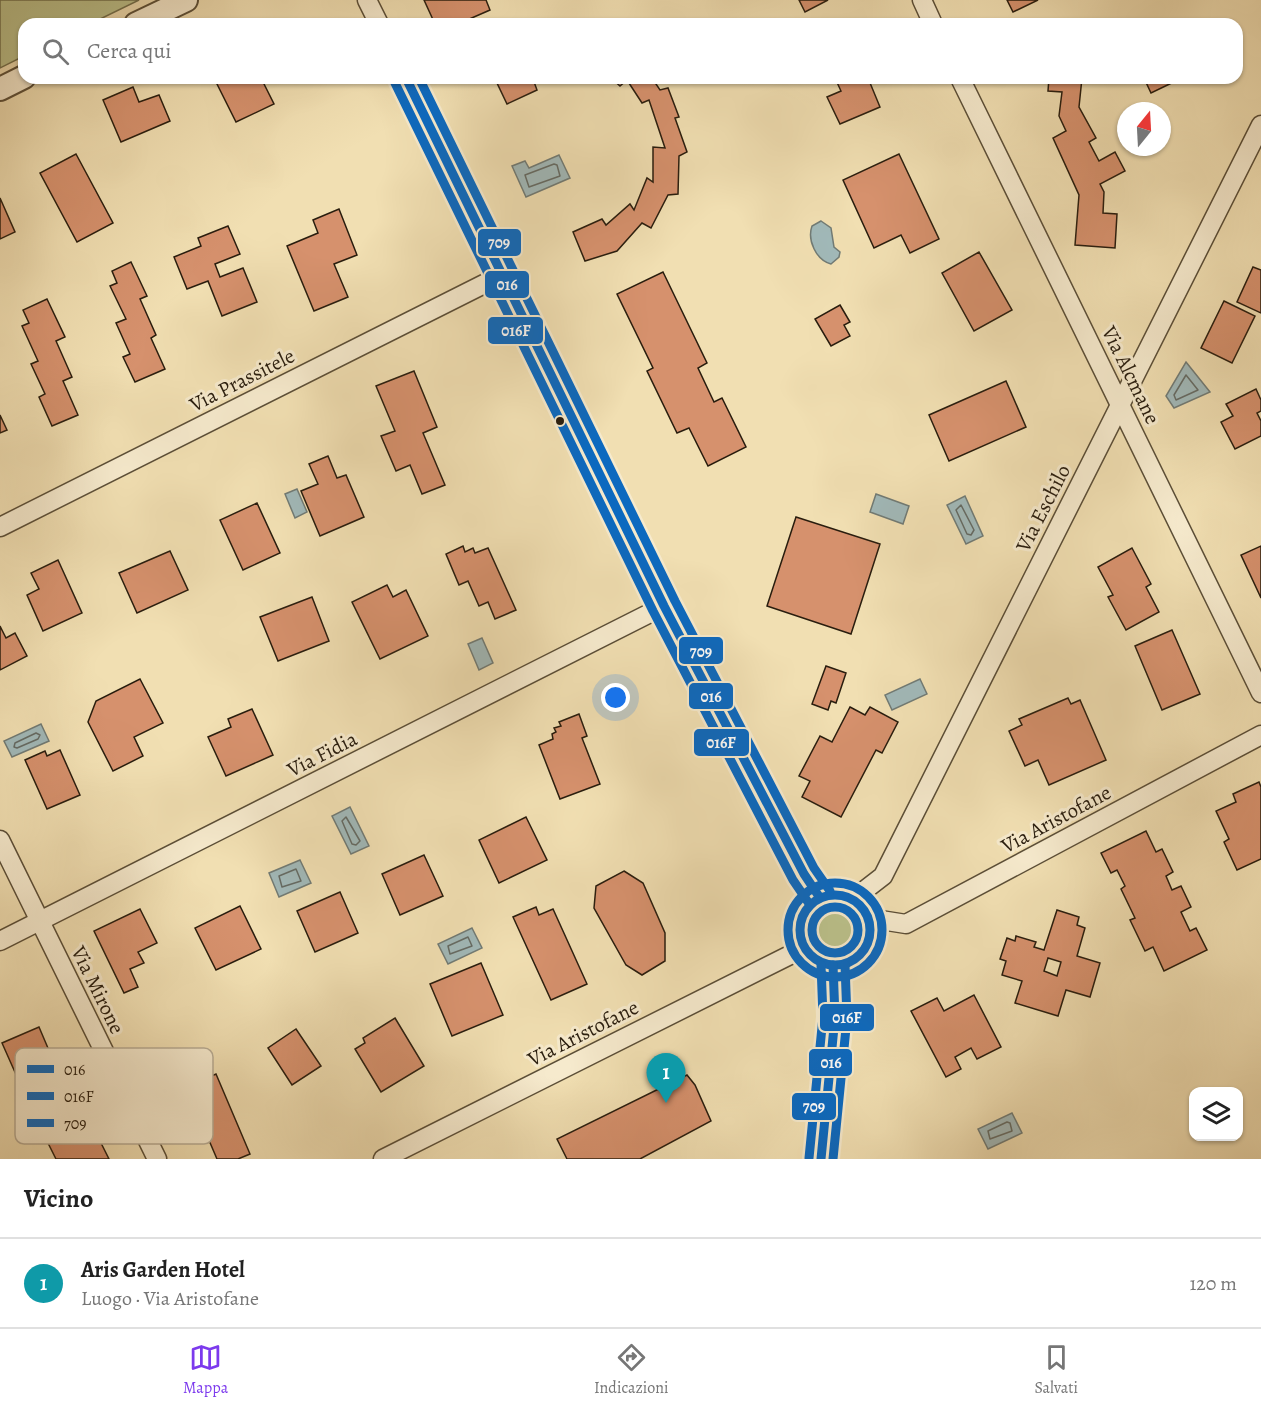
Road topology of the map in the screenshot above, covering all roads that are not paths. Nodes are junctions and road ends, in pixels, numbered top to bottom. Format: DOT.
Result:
graph roads {
  1 [pos="186,0"];
  2 [pos="367,0"];
  3 [pos="922,0"];
  4 [pos="148,18"];
  5 [pos="376,18"];
  6 [pos="930,18"];
  7 [pos="18,80"];
  8 [pos="409,84"];
  9 [pos="963,84"];
  10 [pos="0,89"];
  11 [pos="1261,125"];
  12 [pos="504,274"];
  13 [pos="1121,404"];
  14 [pos="0,527"];
  15 [pos="664,606"];
  16 [pos="1261,693"];
  17 [pos="1261,735"];
  18 [pos="0,840"];
  19 [pos="820,898"];
  20 [pos="852,900"];
  21 [pos="868,918"];
  22 [pos="39,922"];
  23 [pos="0,941"];
  24 [pos="804,948"];
  25 [pos="833,965"];
  26 [pos="102,1048"];
  27 [pos="150,1144"];
  28 [pos="157,1159"];
  29 [pos="382,1159"];
  30 [pos="821,1159"];
  1 -- 4 [label="street"];
  2 -- 5 [label="street"];
  3 -- 6 [label="street"];
  7 -- 10 [label="street"];
  8 -- 12 [label="street"];
  9 -- 13 [label="street, Via Alcmane"];
  11 -- 13 [label="street, Via Eschilo"];
  12 -- 14 [label="street, Via Prassitele"];
  12 -- 15 [label="street"];
  13 -- 16 [label="street, Via Alcmane"];
  13 -- 20 [label="street, Via Eschilo"];
  15 -- 19 [label="street"];
  15 -- 22 [label="street, Via Fidia"];
  17 -- 21 [label="street, Via Aristofane"];
  18 -- 22 [label="street, Via Mirone"];
  19 -- 20 [label="street"];
  19 -- 24 [label="street"];
  20 -- 21 [label="street"];
  21 -- 25 [label="street"];
  22 -- 23 [label="street, Via Fidia"];
  22 -- 26 [label="street, Via Mirone"];
  24 -- 25 [label="street"];
  24 -- 29 [label="street, Via Aristofane"];
  25 -- 30 [label="street"];
  27 -- 28 [label="street, Via Mirone"];
}
